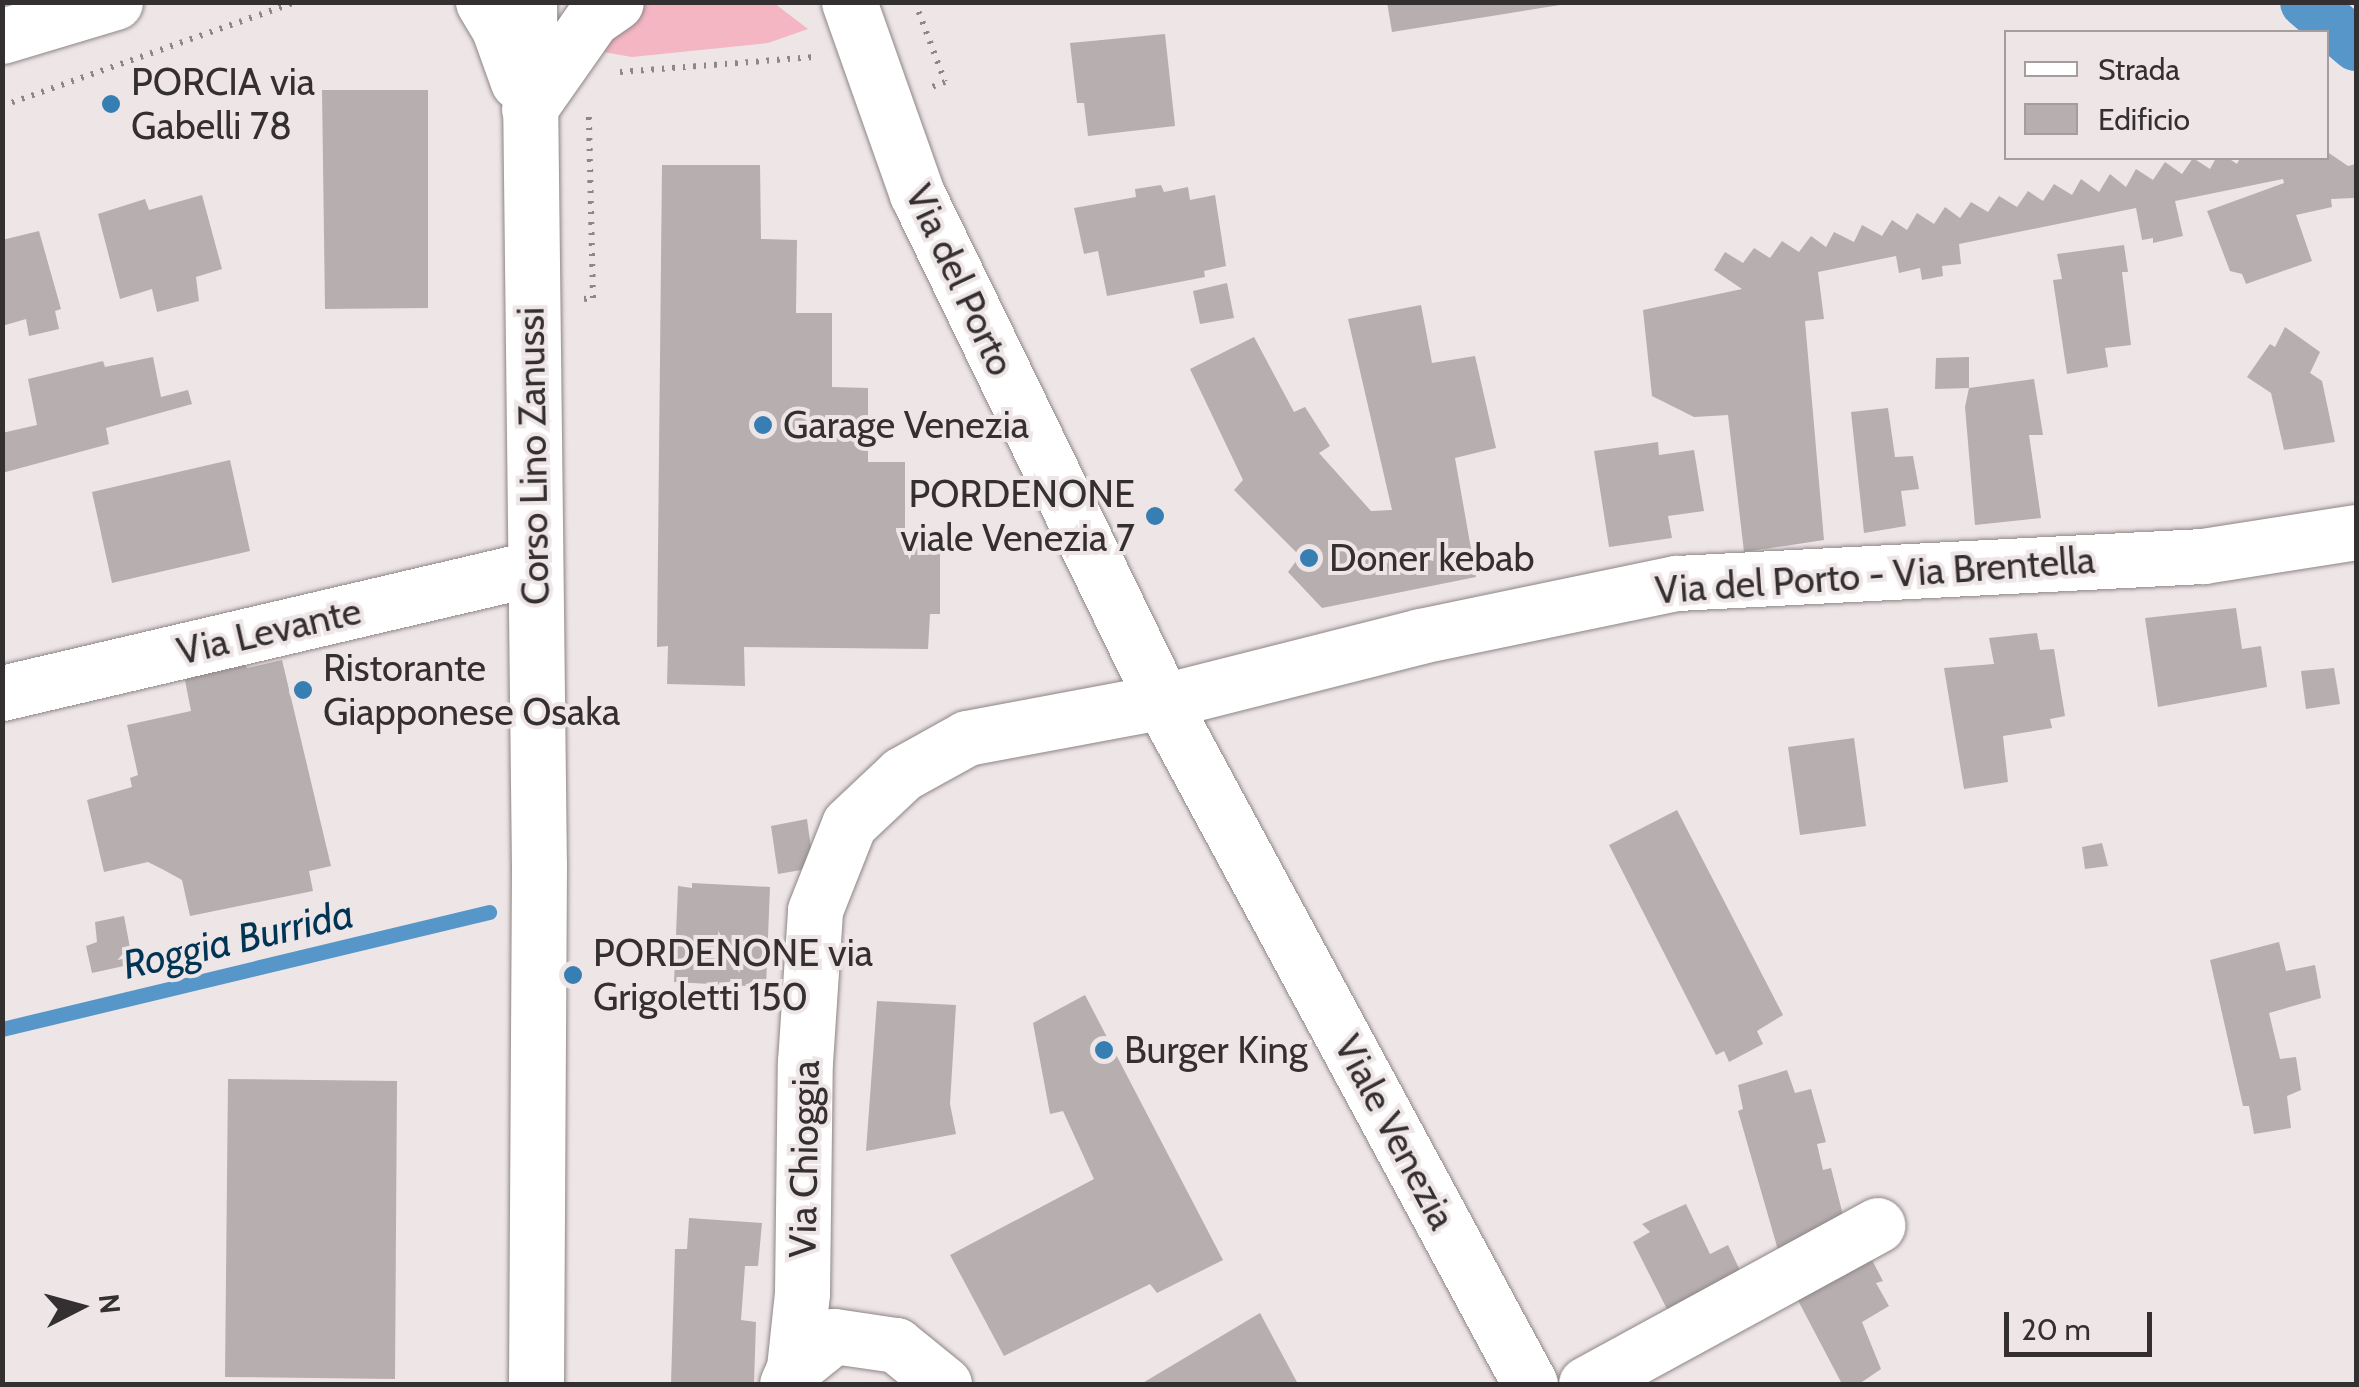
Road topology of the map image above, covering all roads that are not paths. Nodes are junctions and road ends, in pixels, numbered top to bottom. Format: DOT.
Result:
graph roads {
  1 [pos="116,2"];
  2 [pos="483,2"];
  3 [pos="529,2"];
  4 [pos="564,2"];
  5 [pos="616,2"];
  6 [pos="818,2"];
  7 [pos="849,2"];
  8 [pos="2,36"];
  9 [pos="884,106"];
  10 [pos="528,109"];
  11 [pos="2356,532"];
  12 [pos="535,568"];
  13 [pos="2,693"];
  14 [pos="1168,712"];
  15 [pos="1878,1225"];
  16 [pos="790,1376"];
  17 [pos="536,1384"];
  18 [pos="944,1384"];
  19 [pos="1530,1384"];
  20 [pos="1586,1384"];
  1 -- 8 [label="main road"];
  2 -- 10 [label="main road"];
  3 -- 10 [label="main road, Corso Lino Zanussi"];
  4 -- 10 [label="main road, Corso Lino Zanussi"];
  5 -- 10 [label="main road"];
  6 -- 9 [label="main road, Via del Porto"];
  7 -- 9 [label="main road, Via del Porto"];
  9 -- 14 [label="main road, Via del Porto"];
  10 -- 12 [label="main road, Corso Lino Zanussi"];
  11 -- 14 [label="main road, Via del Porto - Via Brentella"];
  12 -- 13 [label="main road, Via Levante"];
  12 -- 17 [label="main road, Corso Lino Zanussi"];
  14 -- 16 [label="main road, Via Chioggia"];
  14 -- 19 [label="main road, Viale Venezia"];
  15 -- 20 [label="main road"];
  16 -- 18 [label="main road, Via Chioggia"];
}
